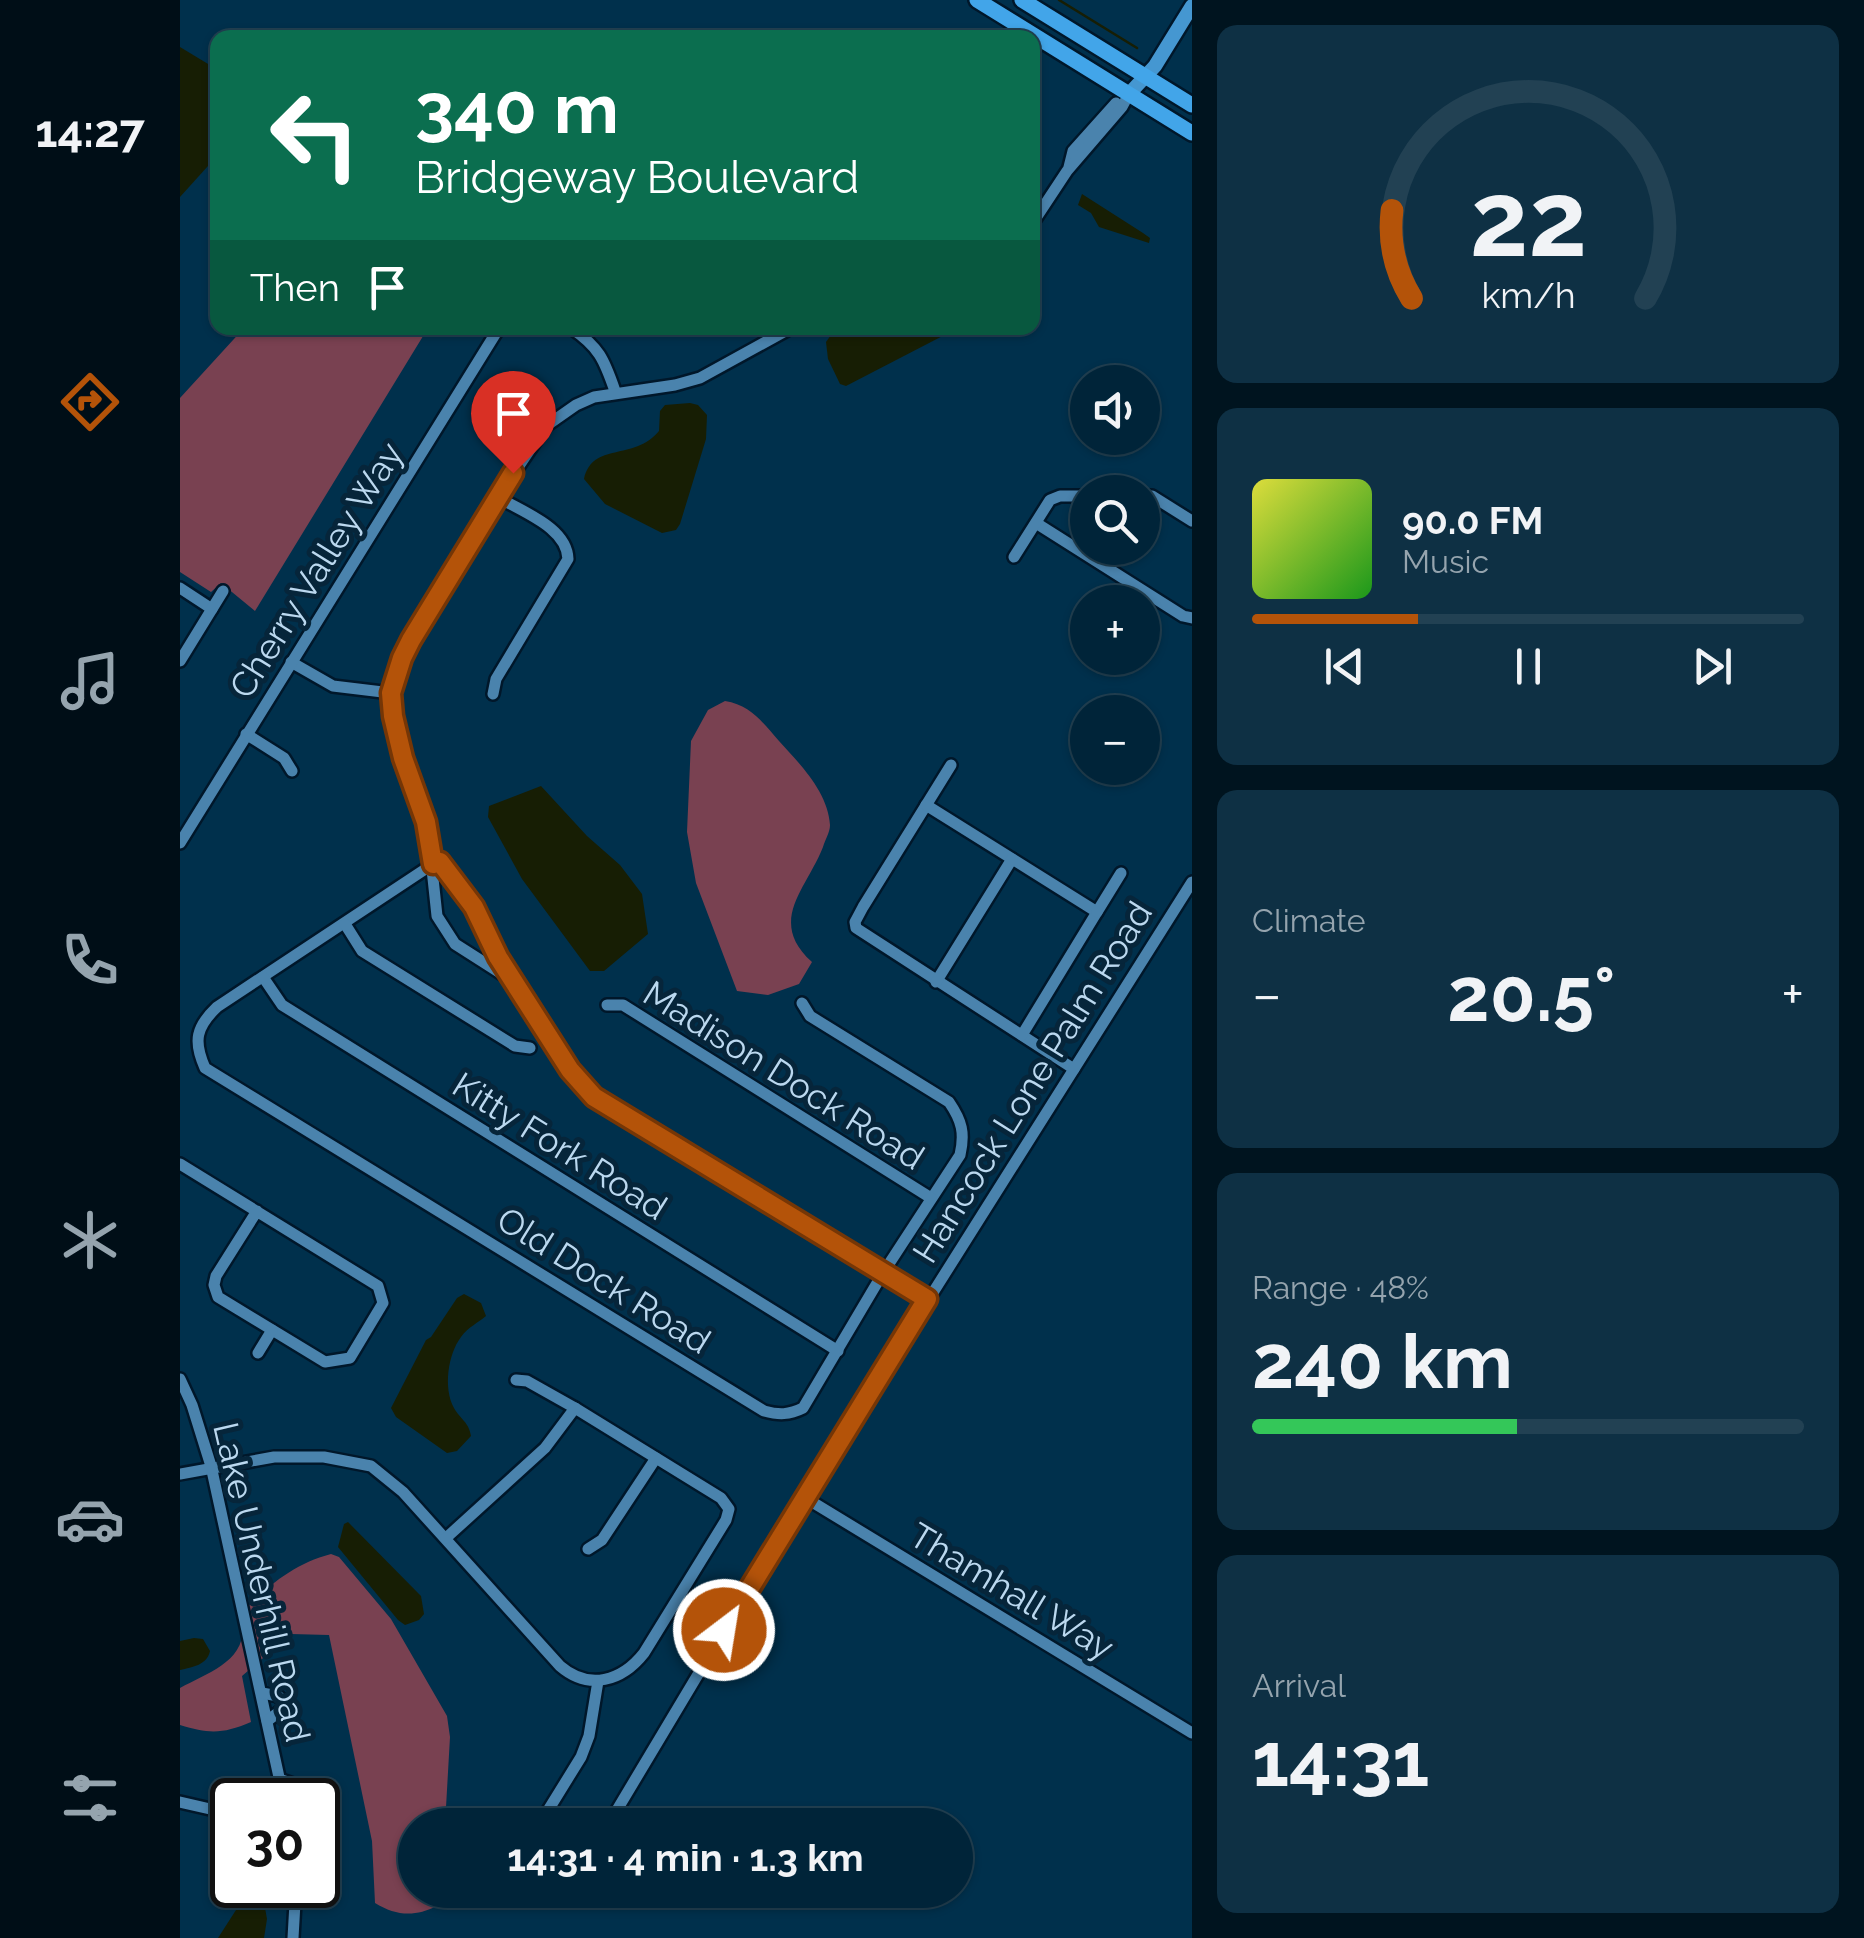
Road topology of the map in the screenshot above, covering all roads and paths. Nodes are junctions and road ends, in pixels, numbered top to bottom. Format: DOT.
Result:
graph roads {
  1 [pos="977,0"];
  2 [pos="1022,0"];
  3 [pos="1192,6"];
  4 [pos="1026,30"];
  5 [pos="1040,39"];
  6 [pos="1145,77"];
  7 [pos="1129,94"];
  8 [pos="1192,105"];
  9 [pos="1192,133"];
  10 [pos="1040,212"];
  11 [pos="494,335"];
  12 [pos="581,335"];
  13 [pos="777,335"];
  14 [pos="615,392"];
  15 [pos="1070,496"];
  16 [pos="498,497"];
  17 [pos="1160,501"];
  18 [pos="1192,521"];
  19 [pos="1036,523"];
  20 [pos="1014,557"];
  21 [pos="180,588"];
  22 [pos="223,592"];
  23 [pos="212,609"];
  24 [pos="1192,618"];
  25 [pos="180,661"];
  26 [pos="291,662"];
  27 [pos="391,693"];
  28 [pos="494,694"];
  29 [pos="246,734"];
  30 [pos="951,765"];
  31 [pos="292,771"];
  32 [pos="926,806"];
  33 [pos="180,843"];
  34 [pos="1012,859"];
  35 [pos="433,864"];
  36 [pos="1121,872"];
  37 [pos="1192,882"];
  38 [pos="1096,912"];
  39 [pos="345,924"];
  40 [pos="509,972"];
  41 [pos="263,978"];
  42 [pos="936,982"];
  43 [pos="802,1002"];
  44 [pos="607,1005"];
  45 [pos="1022,1035"];
  46 [pos="530,1048"];
  47 [pos="1074,1069"];
  48 [pos="180,1164"];
  49 [pos="931,1198"];
  50 [pos="256,1212"];
  51 [pos="884,1273"];
  52 [pos="927,1299"];
  53 [pos="272,1330"];
  54 [pos="838,1352"];
  55 [pos="258,1353"];
  56 [pos="180,1379"];
  57 [pos="516,1380"];
  58 [pos="575,1408"];
  59 [pos="656,1458"];
  60 [pos="212,1466"];
  61 [pos="180,1474"];
  62 [pos="804,1496"];
  63 [pos="446,1538"];
  64 [pos="588,1549"];
  65 [pos="598,1681"];
  66 [pos="262,1694"];
  67 [pos="268,1721"];
  68 [pos="1192,1733"];
  69 [pos="280,1778"];
  70 [pos="180,1802"];
  71 [pos="549,1808"];
  72 [pos="618,1808"];
  73 [pos="210,1809"];
  74 [pos="295,1908"];
  75 [pos="293,1938"];
  1 -- 4 [label="highway"];
  2 -- 6 [label="highway"];
  3 -- 6 [label="main road"];
  5 -- 7 [label="highway"];
  6 -- 7 [label="main road"];
  6 -- 8 [label="highway"];
  7 -- 9 [label="highway"];
  7 -- 10 [label="street"];
  11 -- 26 [label="street, Cherry Valley Way"];
  12 -- 14 [label="street"];
  13 -- 14 [label="street"];
  14 -- 16 [label="street"];
  15 -- 19 [label="street"];
  16 -- 27 [label="street"];
  16 -- 28 [label="street"];
  17 -- 18 [label="street"];
  19 -- 20 [label="street"];
  19 -- 24 [label="street"];
  21 -- 23 [label="street"];
  22 -- 23 [label="street"];
  23 -- 25 [label="street"];
  26 -- 27 [label="street"];
  26 -- 29 [label="street, Cherry Valley Way"];
  27 -- 35 [label="street"];
  29 -- 31 [label="street"];
  29 -- 33 [label="street, Cherry Valley Way"];
  30 -- 32 [label="street"];
  32 -- 34 [label="street"];
  32 -- 42 [label="street"];
  34 -- 38 [label="street"];
  34 -- 42 [label="street"];
  35 -- 39 [label="street, Old Dock Road"];
  35 -- 40 [label="street"];
  35 -- 40 [label="street"];
  36 -- 38 [label="street"];
  37 -- 47 [label="street, Hancock Lone Palm Road"];
  38 -- 45 [label="street"];
  39 -- 41 [label="street, Old Dock Road"];
  39 -- 46 [label="street"];
  40 -- 51 [label="street"];
  41 -- 54 [label="street, Kitty Fork Road"];
  41 -- 54 [label="street, Old Dock Road"];
  42 -- 45 [label="street"];
  43 -- 49 [label="street, Old Dock Road"];
  44 -- 49 [label="street, Madison Dock Road"];
  45 -- 47 [label="street"];
  47 -- 52 [label="street, Hancock Lone Palm Road"];
  48 -- 50 [label="street"];
  49 -- 51 [label="street, Old Dock Road"];
  50 -- 53 [label="street"];
  50 -- 53 [label="street"];
  51 -- 52 [label="street"];
  51 -- 54 [label="street, Old Dock Road"];
  52 -- 62 [label="street, Hancock Lone Palm Road"];
  53 -- 55 [label="street"];
  56 -- 60 [label="street, Lake Underhill Road"];
  57 -- 58 [label="street"];
  58 -- 59 [label="street"];
  58 -- 63 [label="street"];
  59 -- 64 [label="street"];
  59 -- 65 [label="street"];
  60 -- 61 [label="street"];
  60 -- 63 [label="street"];
  60 -- 66 [label="street, Lake Underhill Road"];
  62 -- 68 [label="street, Thamhall Way"];
  62 -- 72 [label="street, Hancock Lone Palm Road"];
  63 -- 65 [label="street"];
  65 -- 71 [label="street"];
  66 -- 67 [label="street, Lake Underhill Road"];
  66 -- 67 [label="street"];
  67 -- 69 [label="street, Lake Underhill Road"];
  70 -- 73 [label="street"];
  74 -- 75 [label="street"];
}
